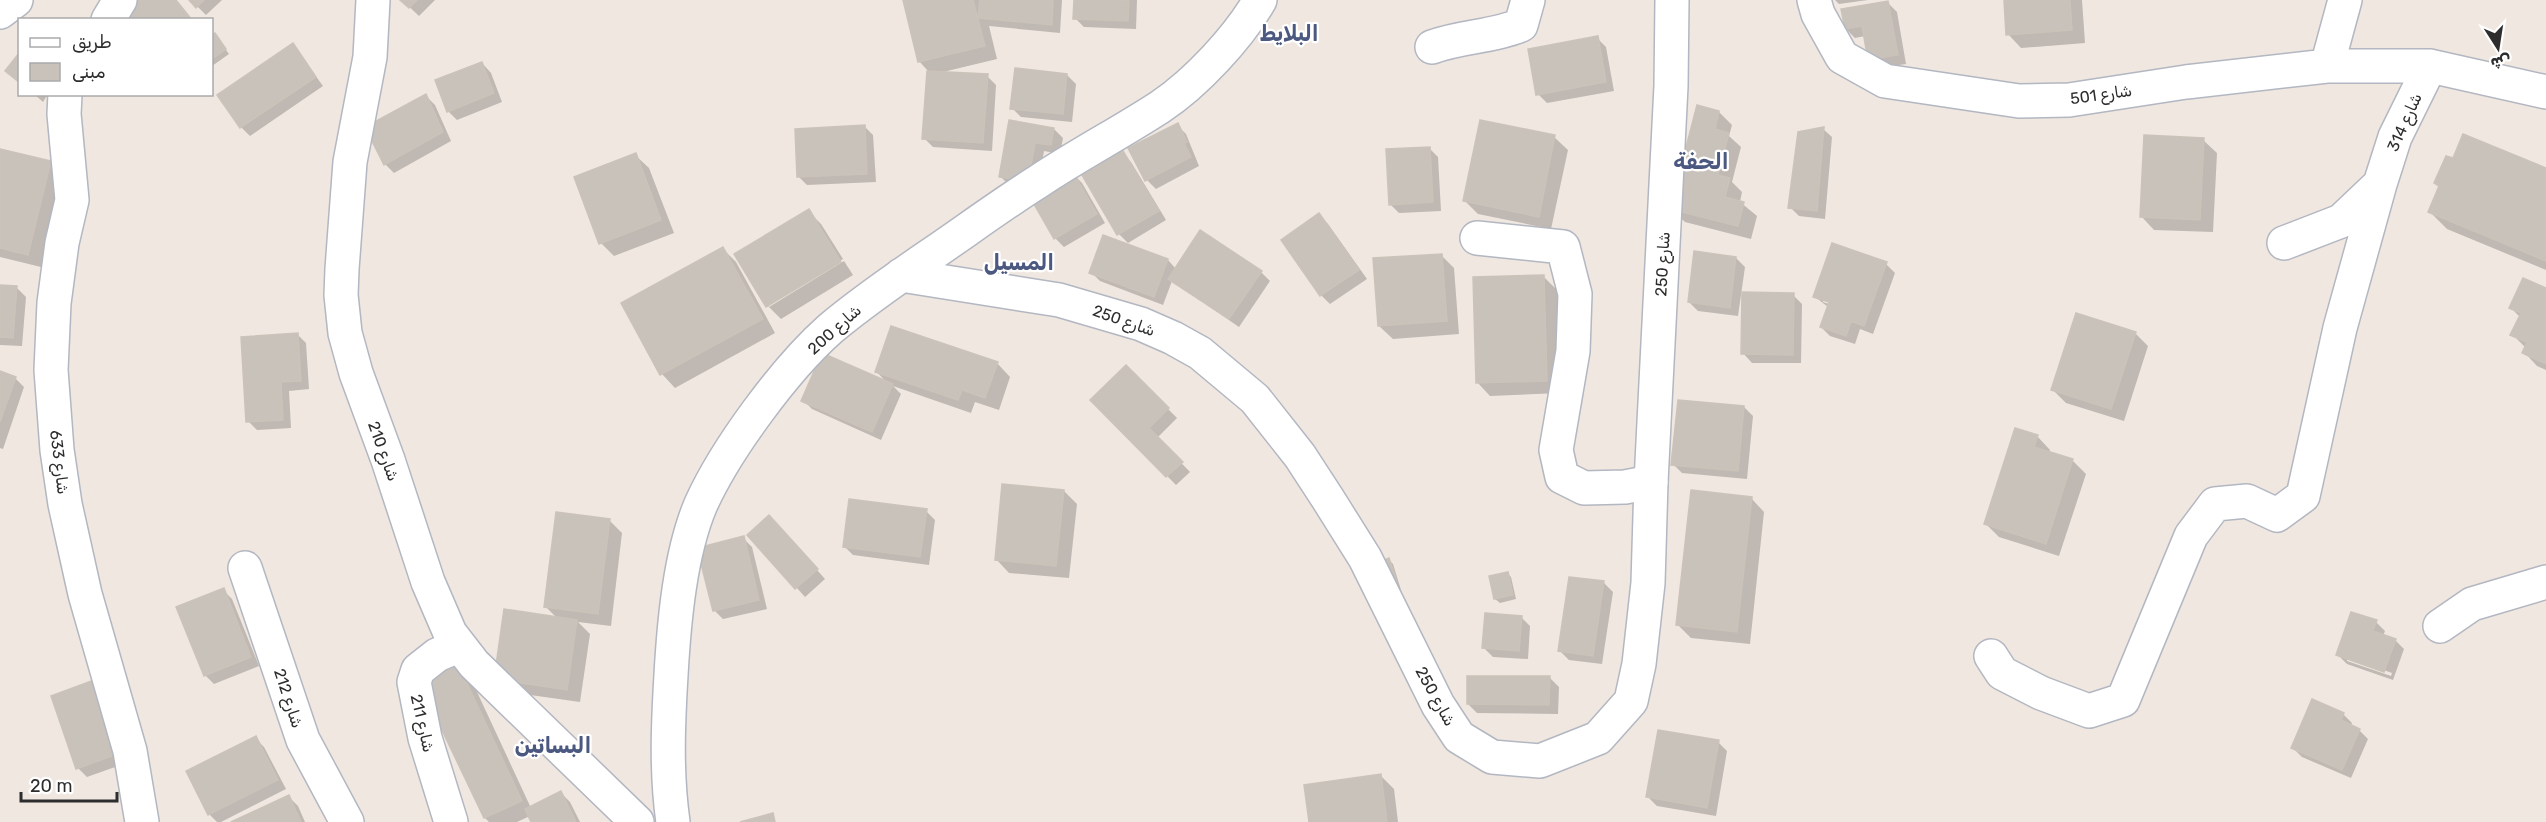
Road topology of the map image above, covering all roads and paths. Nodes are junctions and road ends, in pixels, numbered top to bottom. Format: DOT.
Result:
graph roads {
  1 [pos="16,0"];
  2 [pos="120,0"];
  3 [pos="373,0"];
  4 [pos="1260,0"];
  5 [pos="1528,0"];
  6 [pos="1672,0"];
  7 [pos="1814,0"];
  8 [pos="2345,0"];
  9 [pos="0,12"];
  10 [pos="109,18"];
  11 [pos="1432,47"];
  12 [pos="2327,66"];
  13 [pos="2430,66"];
  14 [pos="2546,92"];
  15 [pos="65,96"];
  16 [pos="2380,184"];
  17 [pos="1477,238"];
  18 [pos="2284,243"];
  19 [pos="901,275"];
  20 [pos="1651,482"];
  21 [pos="245,568"];
  22 [pos="2546,582"];
  23 [pos="2440,626"];
  24 [pos="458,646"];
  25 [pos="1991,656"];
  26 [pos="142,822"];
  27 [pos="347,822"];
  28 [pos="451,822"];
  29 [pos="636,822"];
  30 [pos="673,822"];
  1 -- 9 [label="street"];
  2 -- 10 [label="street"];
  3 -- 24 [label="street, شارع 210"];
  4 -- 19 [label="street, شارع 200"];
  5 -- 11 [label="street"];
  6 -- 20 [label="street, شارع 250"];
  7 -- 12 [label="street, شارع 501"];
  8 -- 12 [label="street"];
  12 -- 13 [label="street, شارع 501"];
  13 -- 14 [label="street"];
  13 -- 16 [label="street, شارع 314"];
  15 -- 26 [label="street, شارع 633"];
  16 -- 18 [label="street, شارع 314"];
  16 -- 25 [label="street"];
  17 -- 20 [label="street"];
  19 -- 20 [label="street, شارع 250"];
  19 -- 30 [label="street, شارع 200"];
  21 -- 27 [label="street, شارع 212"];
  22 -- 23 [label="street"];
  24 -- 28 [label="street, شارع 211"];
  24 -- 29 [label="street, شارع 210"];
}
